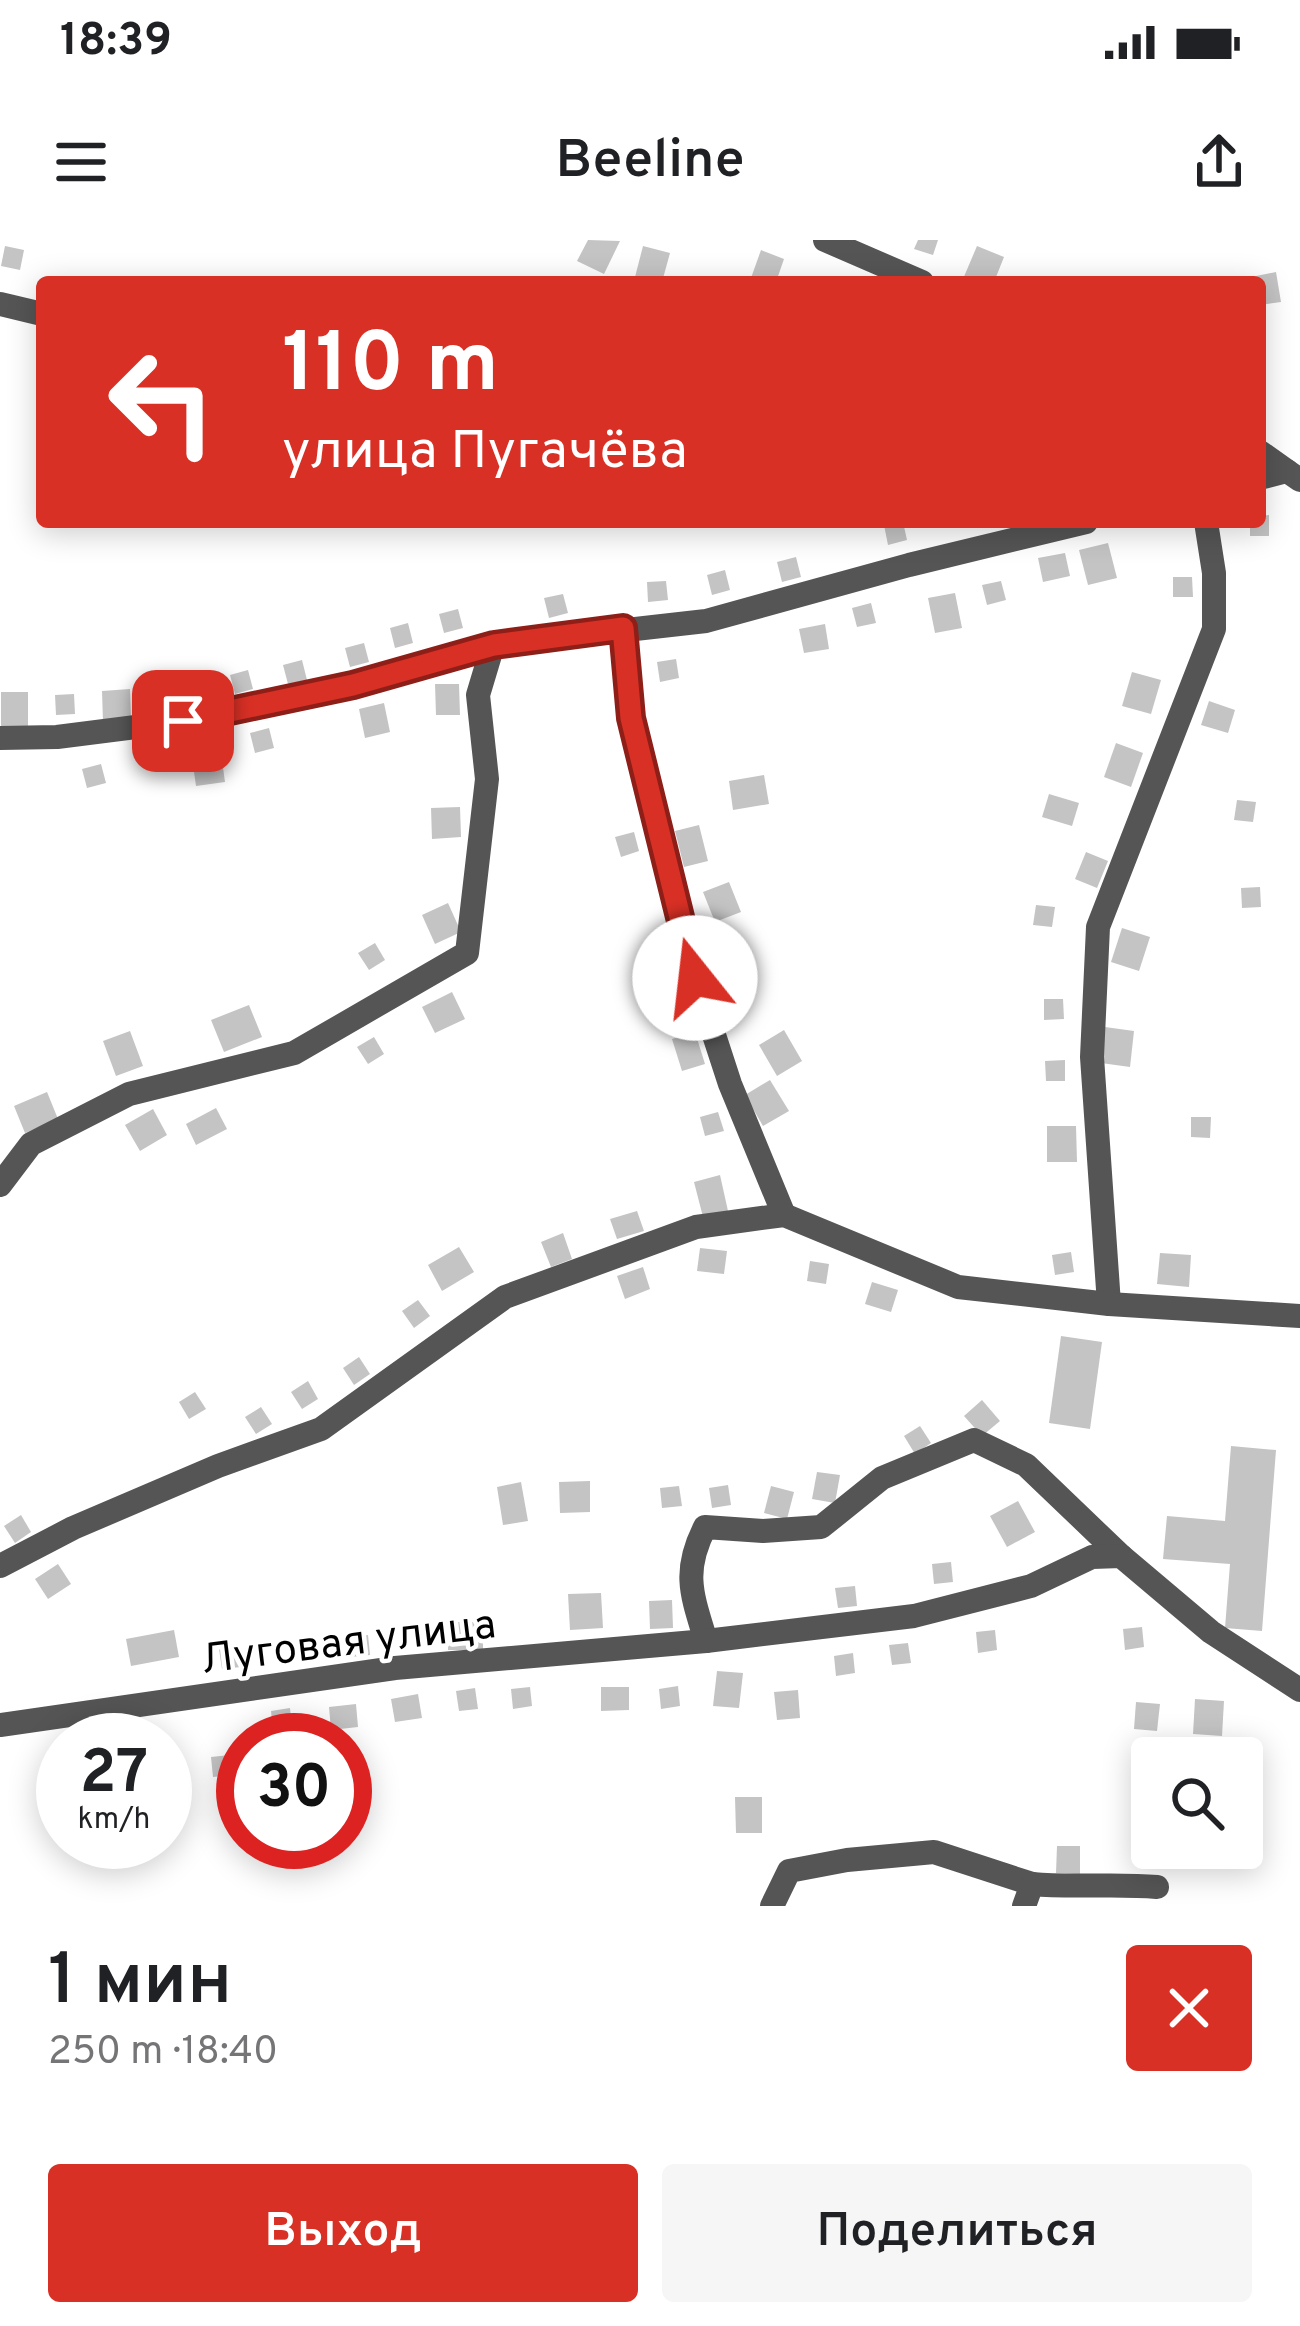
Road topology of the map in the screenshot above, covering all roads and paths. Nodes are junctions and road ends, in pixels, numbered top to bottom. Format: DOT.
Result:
graph roads {
  1 [pos="825,240"];
  2 [pos="908,276"];
  3 [pos="0,304"];
  4 [pos="36,313"];
  5 [pos="1266,456"];
  6 [pos="1293,475"];
  7 [pos="1063,528"];
  8 [pos="1207,528"];
  9 [pos="623,628"];
  10 [pos="494,645"];
  11 [pos="0,738"];
  12 [pos="0,1185"];
  13 [pos="784,1215"];
  14 [pos="1109,1304"];
  15 [pos="1300,1316"];
  16 [pos="1121,1556"];
  17 [pos="0,1566"];
  18 [pos="706,1641"];
  19 [pos="1300,1690"];
  20 [pos="0,1725"];
  21 [pos="1157,1887"];
  22 [pos="1028,1895"];
  23 [pos="772,1906"];
  1 -- 2 [label="street"];
  3 -- 4 [label="street"];
  5 -- 6 [label="street"];
  7 -- 9 [label="street"];
  8 -- 14 [label="street"];
  9 -- 10 [label="street"];
  9 -- 13 [label="street"];
  10 -- 11 [label="street"];
  10 -- 12 [label="street"];
  13 -- 14 [label="street"];
  13 -- 17 [label="street"];
  14 -- 15 [label="street"];
  16 -- 18 [label="street, Луговая улица"];
  16 -- 18 [label="street"];
  16 -- 19 [label="street"];
  18 -- 20 [label="street, Луговая улица"];
  21 -- 22 [label="street"];
  22 -- 23 [label="street"];
}
